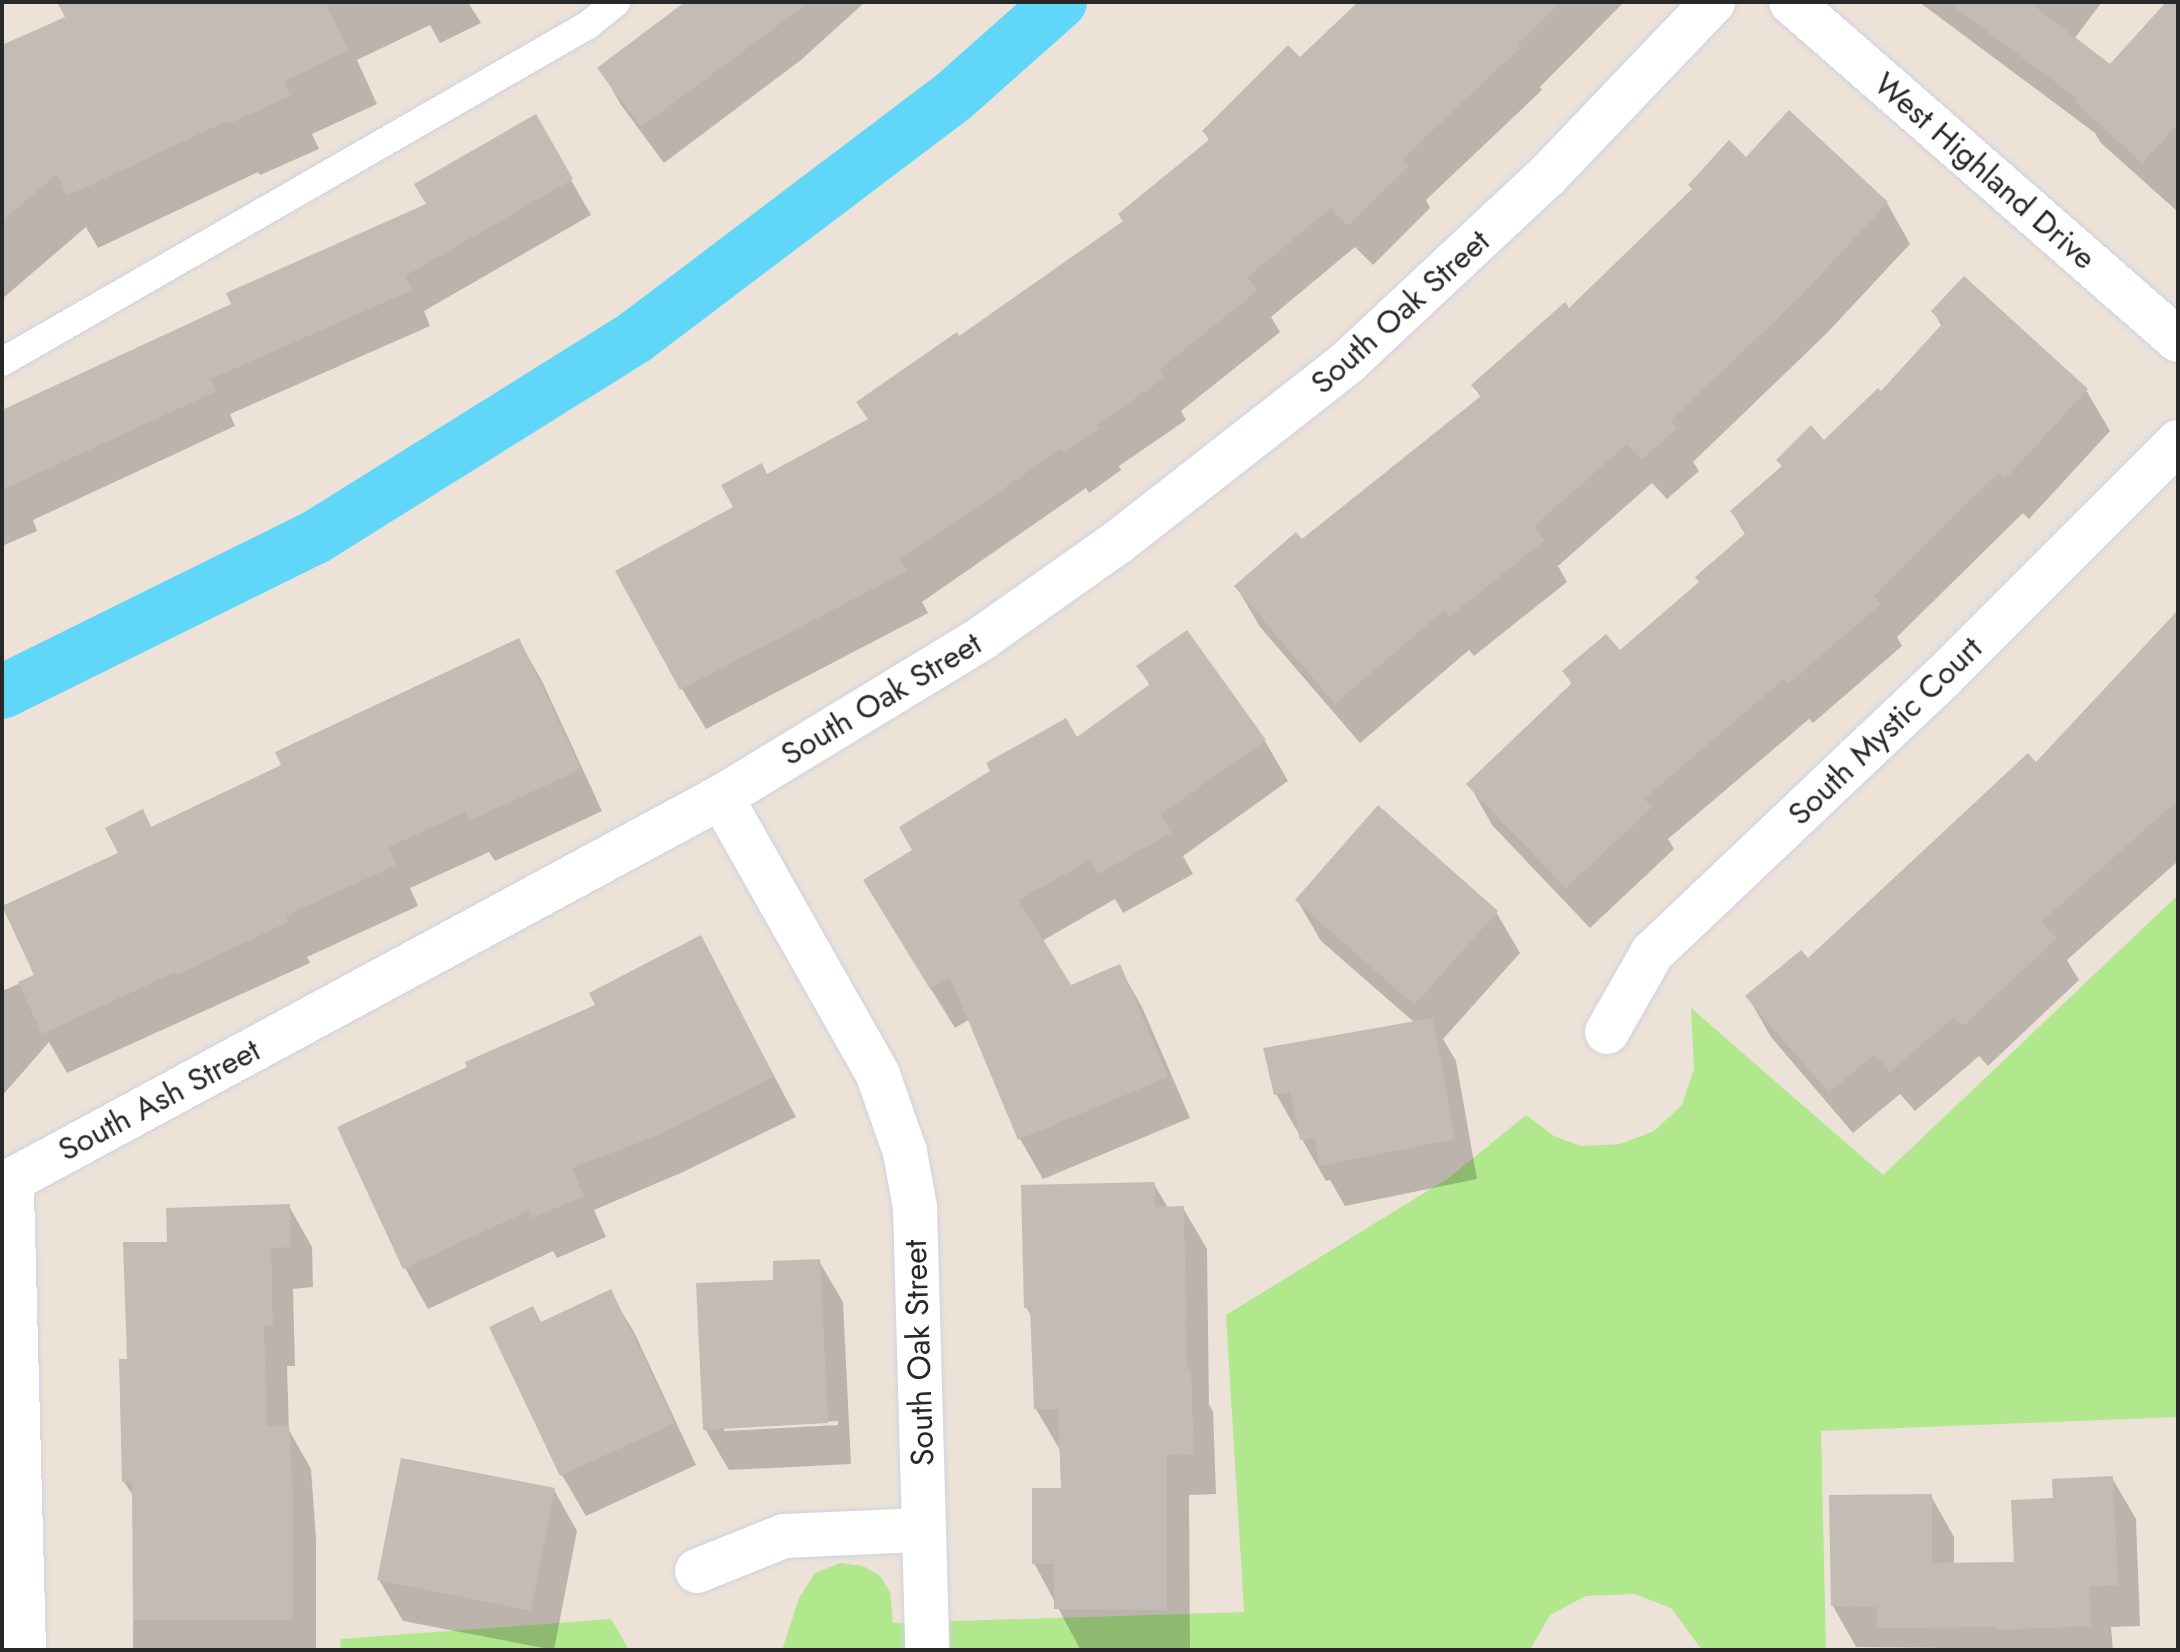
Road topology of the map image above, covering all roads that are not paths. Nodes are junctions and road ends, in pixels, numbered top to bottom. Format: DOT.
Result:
graph roads {
  1 [pos="616,2"];
  2 [pos="1713,2"];
  3 [pos="1791,2"];
  4 [pos="2178,340"];
  5 [pos="2,362"];
  6 [pos="2178,442"];
  7 [pos="721,797"];
  8 [pos="1607,1032"];
  9 [pos="924,1530"];
  10 [pos="697,1571"];
  11 [pos="24,1650"];
  12 [pos="927,1650"];
  1 -- 5 [label="lane"];
  2 -- 7 [label="street, South Oak Street"];
  3 -- 4 [label="street, West Highland Drive"];
  6 -- 8 [label="street, South Mystic Court"];
  7 -- 9 [label="street, South Oak Street"];
  7 -- 11 [label="street, South Ash Street"];
  9 -- 10 [label="street"];
  9 -- 12 [label="street, South Oak Street"];
}
